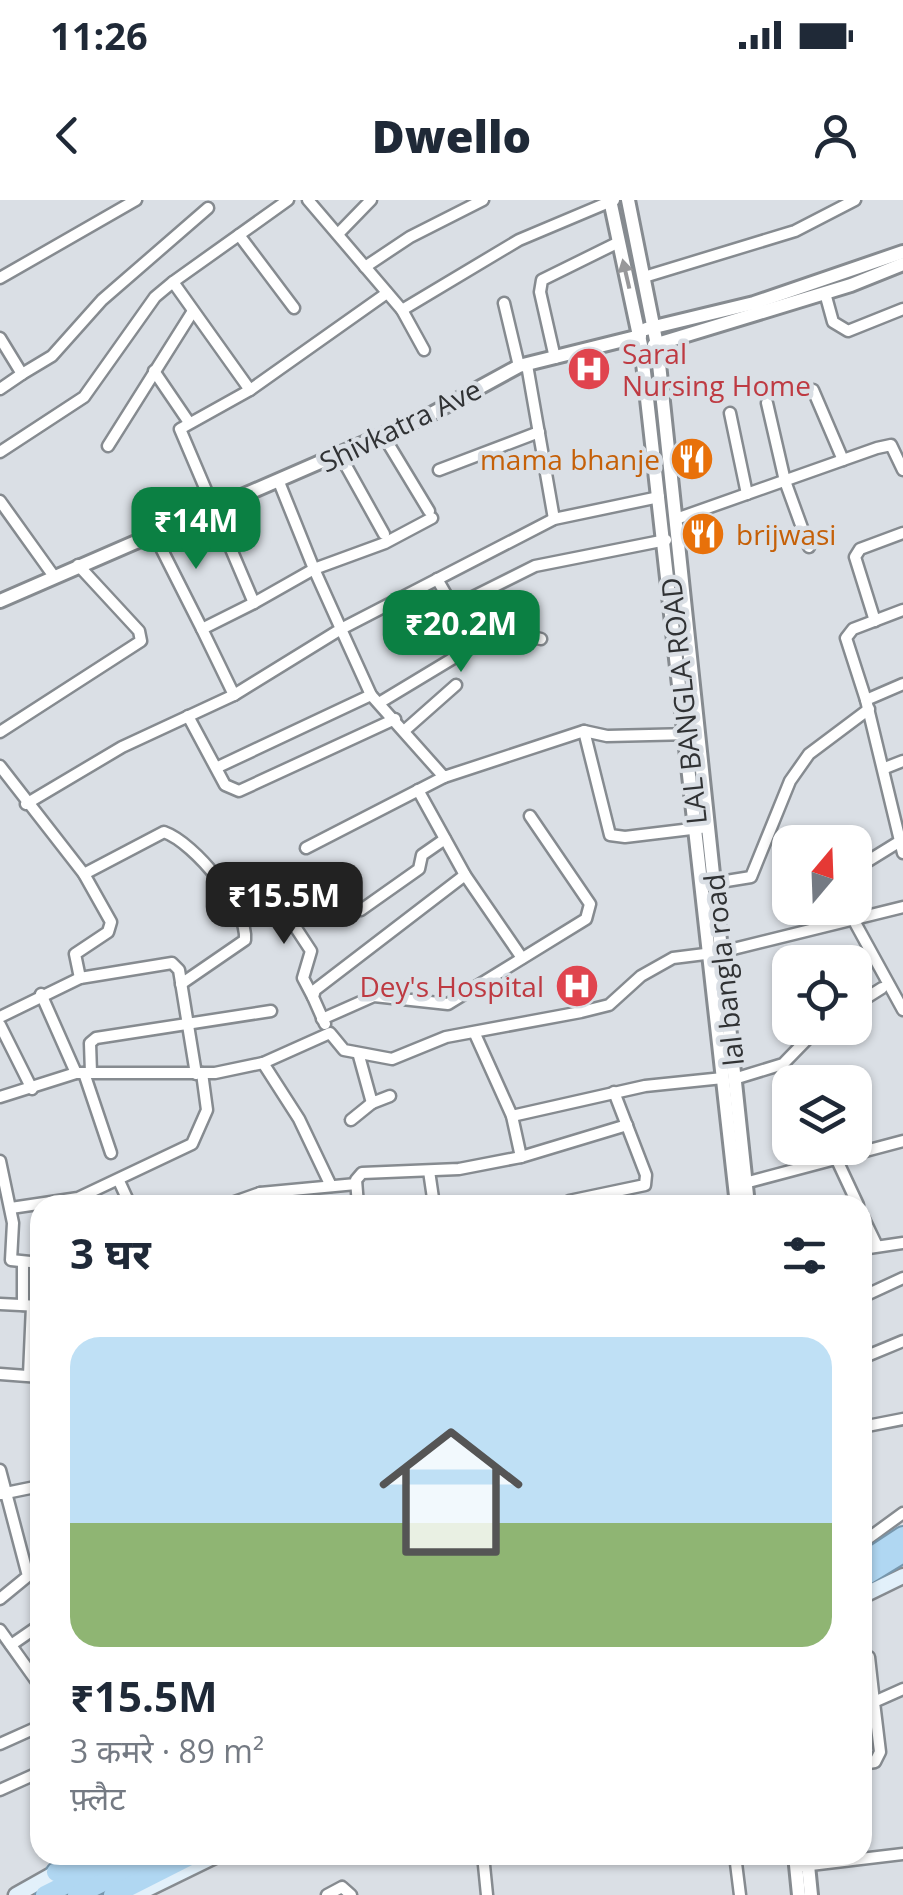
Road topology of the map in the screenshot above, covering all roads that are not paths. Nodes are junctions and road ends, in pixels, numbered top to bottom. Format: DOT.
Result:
graph roads {
  1 [pos="136,200"];
  2 [pos="288,200"];
  3 [pos="308,200"];
  4 [pos="371,200"];
  5 [pos="484,200"];
  6 [pos="612,200"];
  7 [pos="628,200"];
  8 [pos="855,200"];
  9 [pos="208,208"];
  10 [pos="338,234"];
  11 [pos="239,235"];
  12 [pos="619,242"];
  13 [pos="903,252"];
  14 [pos="903,264"];
  15 [pos="365,267"];
  16 [pos="644,277"];
  17 [pos="0,278"];
  18 [pos="173,282"];
  19 [pos="816,292"];
  20 [pos="387,293"];
  21 [pos="504,303"];
  22 [pos="294,308"];
  23 [pos="903,308"];
  24 [pos="402,310"];
  25 [pos="193,311"];
  26 [pos="654,328"];
  27 [pos="640,337"];
  28 [pos="0,338"];
  29 [pos="658,344"];
  30 [pos="424,350"];
  31 [pos="556,358"];
  32 [pos="523,365"];
  33 [pos="154,371"];
  34 [pos="22,374"];
  35 [pos="0,389"];
  36 [pos="250,390"];
  37 [pos="813,390"];
  38 [pos="767,403"];
  39 [pos="730,413"];
  40 [pos="188,422"];
  41 [pos="539,432"];
  42 [pos="383,435"];
  43 [pos="903,440"];
  44 [pos="891,445"];
  45 [pos="108,446"];
  46 [pos="0,452"];
  47 [pos="340,454"];
  48 [pos="843,460"];
  49 [pos="439,470"];
  50 [pos="903,470"];
  51 [pos="785,480"];
  52 [pos="278,482"];
  53 [pos="746,494"];
  54 [pos="660,497"];
  55 [pos="0,501"];
  56 [pos="214,509"];
  57 [pos="554,518"];
  58 [pos="676,520"];
  59 [pos="154,534"];
  60 [pos="384,534"];
  61 [pos="903,534"];
  62 [pos="671,539"];
  63 [pos="809,547"];
  64 [pos="78,565"];
  65 [pos="314,569"];
  66 [pos="52,575"];
  67 [pos="437,579"];
  68 [pos="0,601"];
  69 [pos="254,603"];
  70 [pos="453,606"];
  71 [pos="903,610"];
  72 [pos="875,621"];
  73 [pos="423,622"];
  74 [pos="202,629"];
  75 [pos="341,629"];
  76 [pos="542,639"];
  77 [pos="474,643"];
  78 [pos="903,684"];
  79 [pos="456,685"];
  80 [pos="234,694"];
  81 [pos="375,699"];
  82 [pos="867,704"];
  83 [pos="188,716"];
  84 [pos="395,719"];
  85 [pos="404,731"];
  86 [pos="584,731"];
  87 [pos="0,732"];
  88 [pos="693,734"];
  89 [pos="903,761"];
  90 [pos="0,766"];
  91 [pos="218,767"];
  92 [pos="885,768"];
  93 [pos="444,777"];
  94 [pos="16,790"];
  95 [pos="418,790"];
  96 [pos="0,796"];
  97 [pos="26,804"];
  98 [pos="530,816"];
  99 [pos="703,828"];
  100 [pos="445,839"];
  101 [pos="902,844"];
  102 [pos="306,848"];
  103 [pos="872,860"];
  104 [pos="84,874"];
  105 [pos="310,874"];
  106 [pos="465,875"];
  107 [pos="708,885"];
  108 [pos="233,903"];
  109 [pos="903,907"];
  110 [pos="872,915"];
  111 [pos="828,925"];
  112 [pos="857,925"];
  113 [pos="824,926"];
  114 [pos="715,951"];
  115 [pos="522,958"];
  116 [pos="80,978"];
  117 [pos="181,984"];
  118 [pos="882,988"];
  119 [pos="42,994"];
  120 [pos="872,994"];
  121 [pos="312,997"];
  122 [pos="903,1010"];
  123 [pos="271,1011"];
  124 [pos="322,1019"];
  125 [pos="0,1021"];
  126 [pos="187,1026"];
  127 [pos="330,1033"];
  128 [pos="475,1034"];
  129 [pos="801,1045"];
  130 [pos="360,1056"];
  131 [pos="263,1063"];
  132 [pos="84,1073"];
  133 [pos="199,1074"];
  134 [pos="729,1079"];
  135 [pos="32,1089"];
  136 [pos="614,1092"];
  137 [pos="390,1096"];
  138 [pos="0,1097"];
  139 [pos="372,1103"];
  140 [pos="512,1116"];
  141 [pos="351,1120"];
  142 [pos="627,1125"];
  143 [pos="903,1141"];
  144 [pos="872,1149"];
  145 [pos="110,1154"];
  146 [pos="522,1157"];
  147 [pos="0,1161"];
  148 [pos="810,1165"];
  149 [pos="839,1165"];
  150 [pos="429,1171"];
  151 [pos="119,1181"];
  152 [pos="356,1184"];
  153 [pos="740,1184"];
  154 [pos="330,1186"];
  155 [pos="260,1192"];
  156 [pos="4,1195"];
  157 [pos="82,1195"];
  158 [pos="125,1195"];
  159 [pos="252,1195"];
  160 [pos="261,1195"];
  161 [pos="357,1195"];
  162 [pos="433,1195"];
  163 [pos="600,1195"];
  164 [pos="738,1195"];
  165 [pos="744,1195"];
  166 [pos="853,1195"];
  167 [pos="30,1206"];
  168 [pos="11,1208"];
  169 [pos="872,1236"];
  170 [pos="903,1243"];
  171 [pos="877,1246"];
  172 [pos="872,1247"];
  173 [pos="22,1263"];
  174 [pos="30,1263"];
  175 [pos="903,1278"];
  176 [pos="872,1292"];
  177 [pos="30,1297"];
  178 [pos="0,1304"];
  179 [pos="30,1306"];
  180 [pos="903,1342"];
  181 [pos="872,1354"];
  182 [pos="0,1374"];
  183 [pos="30,1376"];
  184 [pos="903,1419"];
  185 [pos="872,1425"];
  186 [pos="0,1470"];
  187 [pos="30,1488"];
  188 [pos="2,1494"];
  189 [pos="903,1513"];
  190 [pos="6,1521"];
  191 [pos="903,1527"];
  192 [pos="872,1536"];
  193 [pos="903,1536"];
  194 [pos="872,1547"];
  195 [pos="903,1554"];
  196 [pos="872,1556"];
  197 [pos="872,1572"];
  198 [pos="903,1576"];
  199 [pos="872,1591"];
  200 [pos="0,1599"];
  201 [pos="0,1630"];
  202 [pos="30,1631"];
  203 [pos="10,1645"];
  204 [pos="30,1672"];
  205 [pos="872,1684"];
  206 [pos="903,1688"];
  207 [pos="874,1702"];
  208 [pos="30,1730"];
  209 [pos="0,1744"];
  210 [pos="872,1762"];
  211 [pos="30,1776"];
  212 [pos="0,1790"];
  213 [pos="903,1854"];
  214 [pos="872,1856"];
  215 [pos="68,1865"];
  216 [pos="75,1865"];
  217 [pos="104,1865"];
  218 [pos="138,1865"];
  219 [pos="172,1865"];
  220 [pos="200,1865"];
  221 [pos="484,1865"];
  222 [pos="736,1865"];
  223 [pos="802,1865"];
  224 [pos="803,1865"];
  225 [pos="56,1872"];
  226 [pos="160,1890"];
  227 [pos="16,1895"];
  228 [pos="45,1895"];
  229 [pos="77,1895"];
  230 [pos="113,1895"];
  231 [pos="135,1895"];
  232 [pos="327,1895"];
  233 [pos="351,1895"];
  234 [pos="487,1895"];
  235 [pos="740,1895"];
  236 [pos="799,1895"];
  237 [pos="811,1895"];
  1 -- 17 [label="street"];
  2 -- 11 [label="street"];
  3 -- 10 [label="street"];
  4 -- 10 [label="street"];
  5 -- 15 [label="street"];
  6 -- 12 [label="street, LAL BANGLA ROAD"];
  6 -- 24 [label="street"];
  7 -- 16 [label="street, lal bangla road"];
  8 -- 16 [label="street"];
  9 -- 34 [label="street"];
  10 -- 15 [label="street"];
  11 -- 18 [label="street"];
  11 -- 22 [label="street"];
  27 -- 12 [label="street, LAL BANGLA ROAD, one-way"];
  12 -- 31 [label="street"];
  13 -- 19 [label="street"];
  14 -- 19 [label="street, Shivkatra Ave"];
  15 -- 20 [label="street"];
  16 -- 26 [label="street, lal bangla road"];
  18 -- 25 [label="street"];
  18 -- 46 [label="street"];
  19 -- 23 [label="street"];
  19 -- 26 [label="street"];
  19 -- 29 [label="street, Shivkatra Ave"];
  20 -- 24 [label="street"];
  20 -- 36 [label="street"];
  21 -- 32 [label="street"];
  24 -- 30 [label="street"];
  25 -- 33 [label="street"];
  25 -- 36 [label="street"];
  26 -- 27 [label="street"];
  26 -- 29 [label="street, lal bangla road"];
  27 -- 29 [label="street, Shivkatra Ave"];
  27 -- 31 [label="street, Shivkatra Ave"];
  27 -- 54 [label="street, LAL BANGLA ROAD"];
  28 -- 34 [label="street"];
  29 -- 58 [label="street, lal bangla road"];
  31 -- 32 [label="street, Shivkatra Ave"];
  32 -- 41 [label="street"];
  32 -- 42 [label="street, Shivkatra Ave"];
  33 -- 40 [label="street"];
  33 -- 45 [label="street"];
  34 -- 35 [label="street"];
  36 -- 40 [label="street"];
  37 -- 48 [label="street"];
  38 -- 51 [label="street"];
  39 -- 53 [label="street"];
  40 -- 56 [label="street"];
  41 -- 49 [label="street"];
  41 -- 57 [label="street"];
  42 -- 47 [label="street, Shivkatra Ave"];
  42 -- 65 [label="street"];
  43 -- 44 [label="street"];
  44 -- 48 [label="street"];
  44 -- 50 [label="street"];
  47 -- 52 [label="street, Shivkatra Ave"];
  47 -- 60 [label="street"];
  48 -- 51 [label="street"];
  51 -- 53 [label="street"];
  51 -- 63 [label="street"];
  52 -- 56 [label="street, Shivkatra Ave"];
  52 -- 65 [label="street"];
  53 -- 58 [label="street"];
  54 -- 57 [label="street"];
  54 -- 62 [label="street, LAL BANGLA ROAD"];
  55 -- 66 [label="street"];
  56 -- 59 [label="street, Shivkatra Ave"];
  56 -- 69 [label="street"];
  57 -- 67 [label="street"];
  58 -- 62 [label="street, lal bangla road"];
  59 -- 64 [label="street, Shivkatra Ave"];
  59 -- 74 [label="street"];
  61 -- 72 [label="street"];
  62 -- 70 [label="street"];
  62 -- 88 [label="street, lal bangla road"];
  64 -- 66 [label="street, Shivkatra Ave"];
  64 -- 87 [label="street"];
  65 -- 69 [label="street"];
  65 -- 75 [label="street"];
  66 -- 68 [label="street, Shivkatra Ave"];
  67 -- 70 [label="street"];
  67 -- 75 [label="street"];
  69 -- 74 [label="street"];
  70 -- 73 [label="street"];
  70 -- 77 [label="street"];
  71 -- 72 [label="street"];
  72 -- 82 [label="street"];
  74 -- 80 [label="street"];
  75 -- 80 [label="street"];
  75 -- 81 [label="street"];
  76 -- 77 [label="street"];
  77 -- 81 [label="street"];
  78 -- 82 [label="street"];
  79 -- 85 [label="street"];
  80 -- 83 [label="street"];
  81 -- 84 [label="street"];
  81 -- 91 [label="street"];
  82 -- 92 [label="street"];
  82 -- 107 [label="street"];
  83 -- 91 [label="street"];
  83 -- 97 [label="street"];
  84 -- 85 [label="street"];
  84 -- 91 [label="street"];
  85 -- 93 [label="street"];
  86 -- 88 [label="street"];
  86 -- 93 [label="street"];
  86 -- 99 [label="street"];
  88 -- 99 [label="street, lal bangla road"];
  89 -- 92 [label="street"];
  90 -- 94 [label="street"];
  92 -- 101 [label="street"];
  93 -- 95 [label="street"];
  94 -- 96 [label="street"];
  94 -- 97 [label="street"];
  95 -- 100 [label="street"];
  95 -- 102 [label="street"];
  97 -- 104 [label="street"];
  98 -- 115 [label="street"];
  99 -- 107 [label="street, lal bangla road"];
  100 -- 105 [label="street"];
  100 -- 106 [label="street"];
  101 -- 103 [label="street"];
  104 -- 108 [label="street"];
  104 -- 116 [label="street"];
  106 -- 115 [label="street"];
  106 -- 121 [label="street"];
  107 -- 114 [label="street, lal bangla road"];
  108 -- 117 [label="street"];
  108 -- 121 [label="street"];
  109 -- 110 [label="street"];
  111 -- 113 [label="street"];
  112 -- 122 [label="street"];
  113 -- 114 [label="street"];
  114 -- 128 [label="street"];
  114 -- 134 [label="street, lal bangla road"];
  115 -- 124 [label="street"];
  116 -- 117 [label="street"];
  116 -- 119 [label="street"];
  117 -- 126 [label="street"];
  118 -- 120 [label="street"];
  119 -- 125 [label="street"];
  119 -- 132 [label="street"];
  121 -- 124 [label="street"];
  123 -- 126 [label="street"];
  124 -- 127 [label="street"];
  125 -- 135 [label="street"];
  126 -- 132 [label="street"];
  126 -- 133 [label="street"];
  127 -- 130 [label="street"];
  127 -- 131 [label="street"];
  128 -- 130 [label="street"];
  128 -- 140 [label="street"];
  129 -- 134 [label="street"];
  130 -- 139 [label="street"];
  131 -- 133 [label="street"];
  131 -- 154 [label="street"];
  132 -- 133 [label="street"];
  132 -- 135 [label="street"];
  132 -- 145 [label="street"];
  133 -- 151 [label="street"];
  134 -- 136 [label="street"];
  134 -- 153 [label="street, lal bangla road"];
  135 -- 138 [label="street"];
  136 -- 140 [label="street"];
  136 -- 142 [label="street"];
  137 -- 139 [label="street"];
  139 -- 141 [label="street"];
  140 -- 146 [label="street"];
  142 -- 146 [label="street"];
  142 -- 163 [label="street"];
  143 -- 144 [label="street"];
  146 -- 150 [label="street"];
  147 -- 156 [label="street"];
  148 -- 153 [label="street"];
  149 -- 166 [label="street"];
  150 -- 152 [label="street"];
  150 -- 162 [label="street"];
  151 -- 157 [label="street"];
  151 -- 158 [label="street"];
  152 -- 154 [label="street"];
  152 -- 161 [label="street"];
  153 -- 164 [label="street"];
  153 -- 165 [label="street, lal bangla road"];
  154 -- 155 [label="street"];
  155 -- 159 [label="street"];
  155 -- 160 [label="street"];
  156 -- 168 [label="street"];
  167 -- 168 [label="street"];
  168 -- 173 [label="street"];
  169 -- 171 [label="street"];
  170 -- 171 [label="street"];
  171 -- 172 [label="street"];
  173 -- 174 [label="street"];
  173 -- 177 [label="street"];
  175 -- 176 [label="street"];
  178 -- 179 [label="street"];
  180 -- 181 [label="street"];
  182 -- 183 [label="street"];
  184 -- 185 [label="street"];
  186 -- 188 [label="street"];
  187 -- 188 [label="street"];
  188 -- 190 [label="street"];
  189 -- 192 [label="street"];
  190 -- 200 [label="street"];
  191 -- 194 [label="main road"];
  193 -- 196 [label="highway"];
  195 -- 197 [label="highway"];
  198 -- 199 [label="main road"];
  201 -- 203 [label="street"];
  202 -- 203 [label="street"];
  203 -- 204 [label="street"];
  205 -- 207 [label="street"];
  206 -- 207 [label="street"];
  207 -- 210 [label="street"];
  208 -- 209 [label="street"];
  211 -- 212 [label="street"];
  213 -- 214 [label="street"];
  215 -- 225 [label="main road"];
  216 -- 225 [label="highway"];
  217 -- 228 [label="highway"];
  218 -- 229 [label="highway"];
  219 -- 230 [label="highway"];
  220 -- 226 [label="main road"];
  221 -- 234 [label="street"];
  222 -- 235 [label="street"];
  223 -- 236 [label="street"];
  224 -- 237 [label="street"];
  225 -- 227 [label="main road"];
  226 -- 231 [label="main road"];
  232 -- 233 [label="street"];
}
